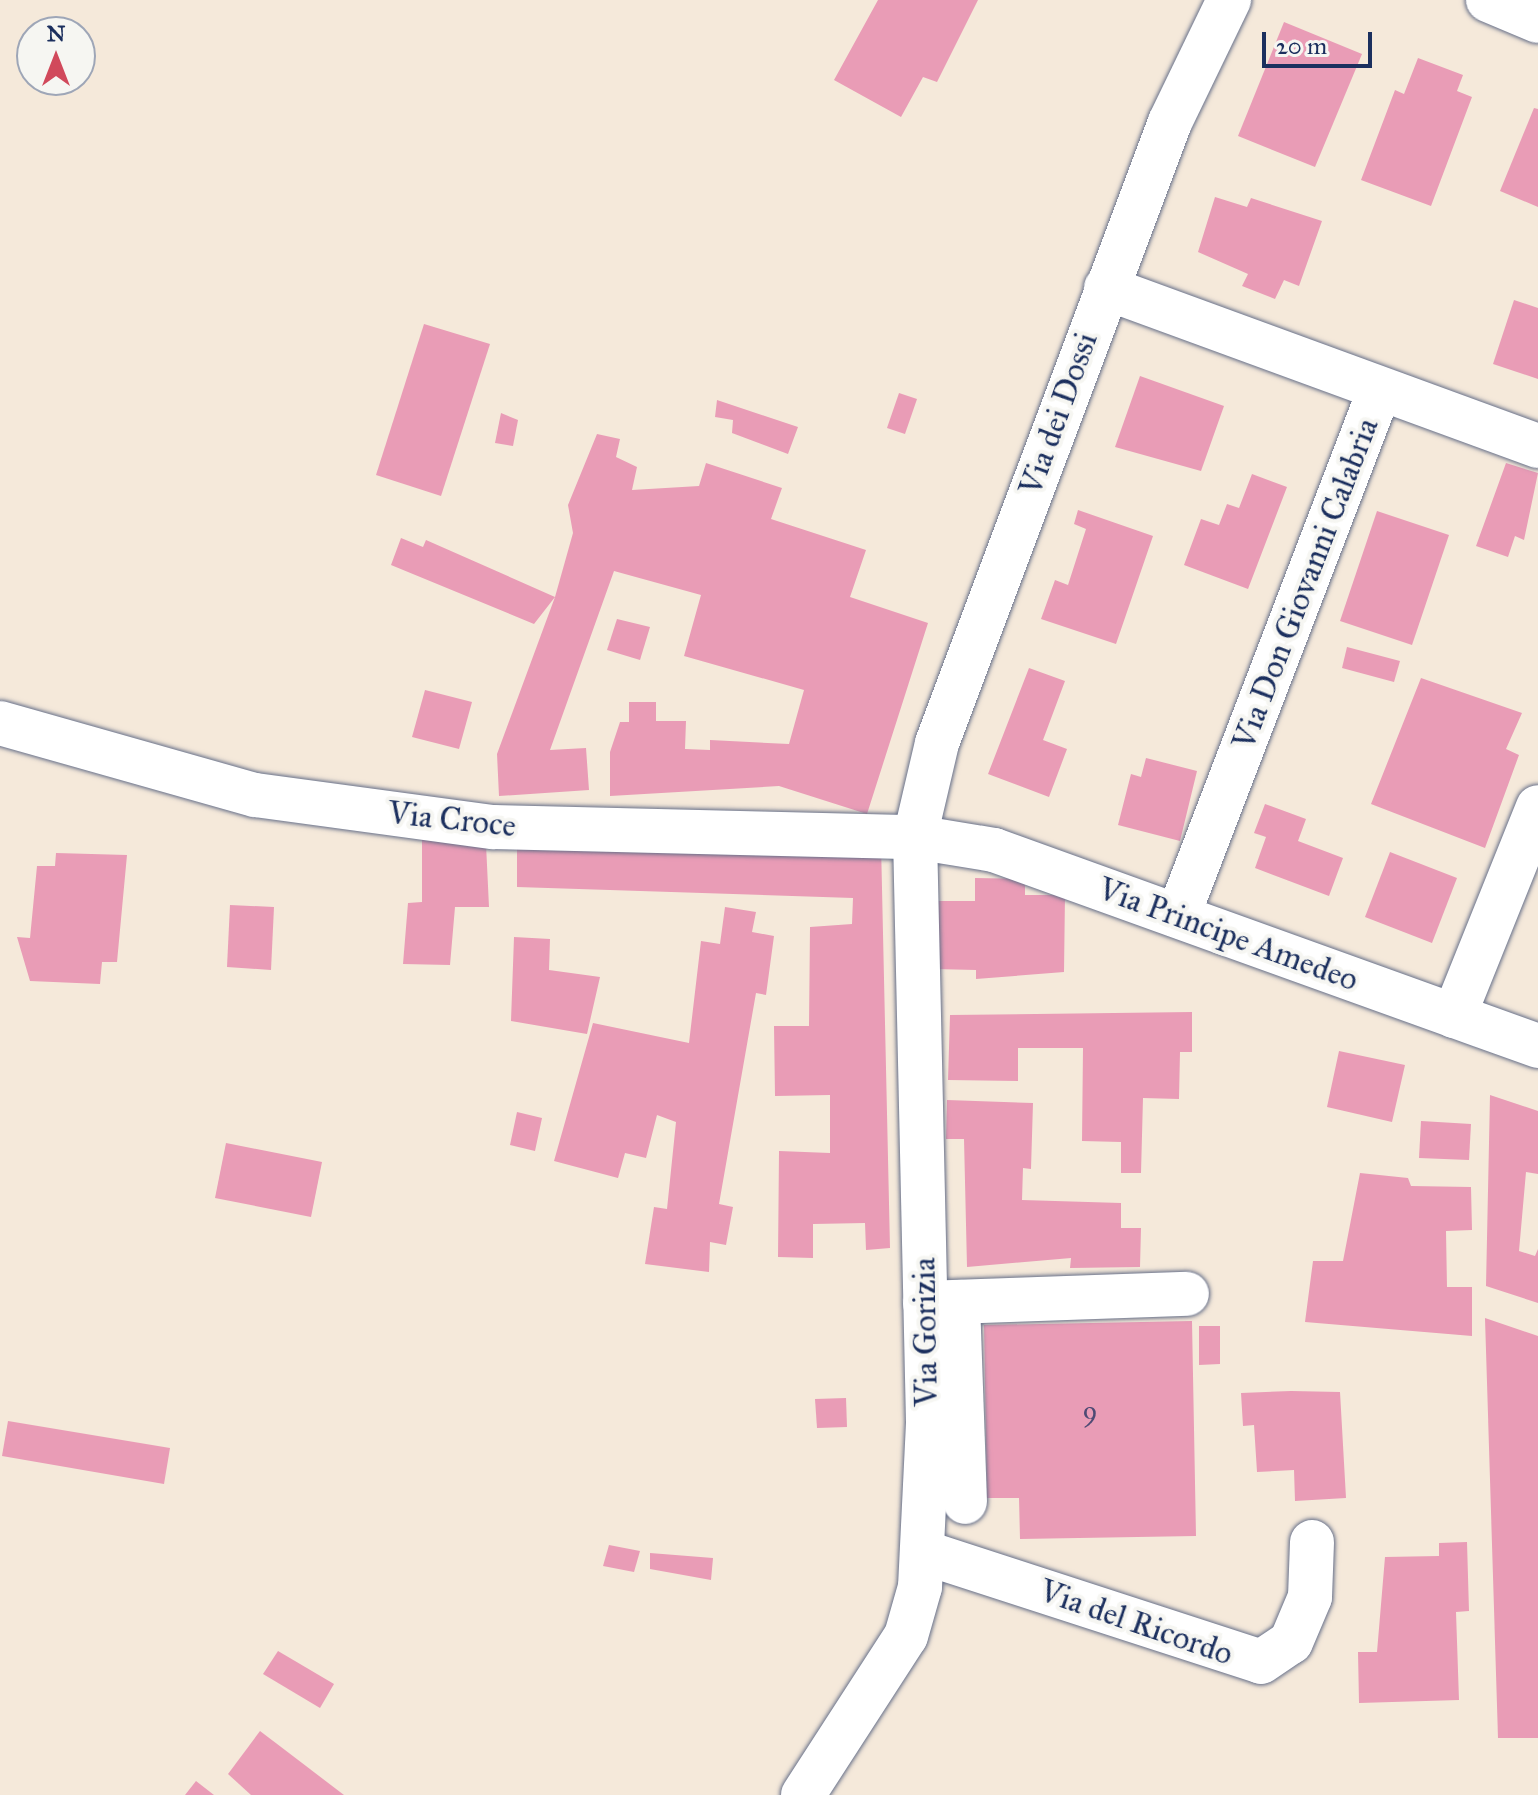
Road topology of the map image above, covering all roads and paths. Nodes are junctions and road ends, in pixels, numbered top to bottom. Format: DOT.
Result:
graph roads {
  1 [pos="1229,0"];
  2 [pos="1488,0"];
  3 [pos="1538,21"];
  4 [pos="1106,288"];
  5 [pos="1380,389"];
  6 [pos="1538,446"];
  7 [pos="0,723"];
  8 [pos="1538,807"];
  9 [pos="915,837"];
  10 [pos="1178,916"];
  11 [pos="1454,1016"];
  12 [pos="1538,1046"];
  13 [pos="1187,1294"];
  14 [pos="942,1302"];
  15 [pos="965,1502"];
  16 [pos="1312,1542"];
  17 [pos="923,1552"];
  18 [pos="803,1795"];
  1 -- 4 [label="street, Via dei Dossi"];
  2 -- 3 [label="street"];
  4 -- 5 [label="street, Via Don Giovanni Calabria"];
  4 -- 9 [label="street, Via dei Dossi"];
  5 -- 6 [label="street"];
  5 -- 10 [label="street, Via Don Giovanni Calabria"];
  7 -- 9 [label="street, Via Croce"];
  8 -- 11 [label="street"];
  9 -- 10 [label="street, Via Principe Amedeo"];
  9 -- 14 [label="street, Via Gorizia"];
  10 -- 11 [label="street, Via Principe Amedeo"];
  11 -- 12 [label="street, Via Principe Amedeo"];
  13 -- 14 [label="street"];
  14 -- 15 [label="street"];
  14 -- 17 [label="street, Via Gorizia"];
  16 -- 17 [label="street, Via del Ricordo"];
  17 -- 18 [label="street, Via Gorizia"];
}
